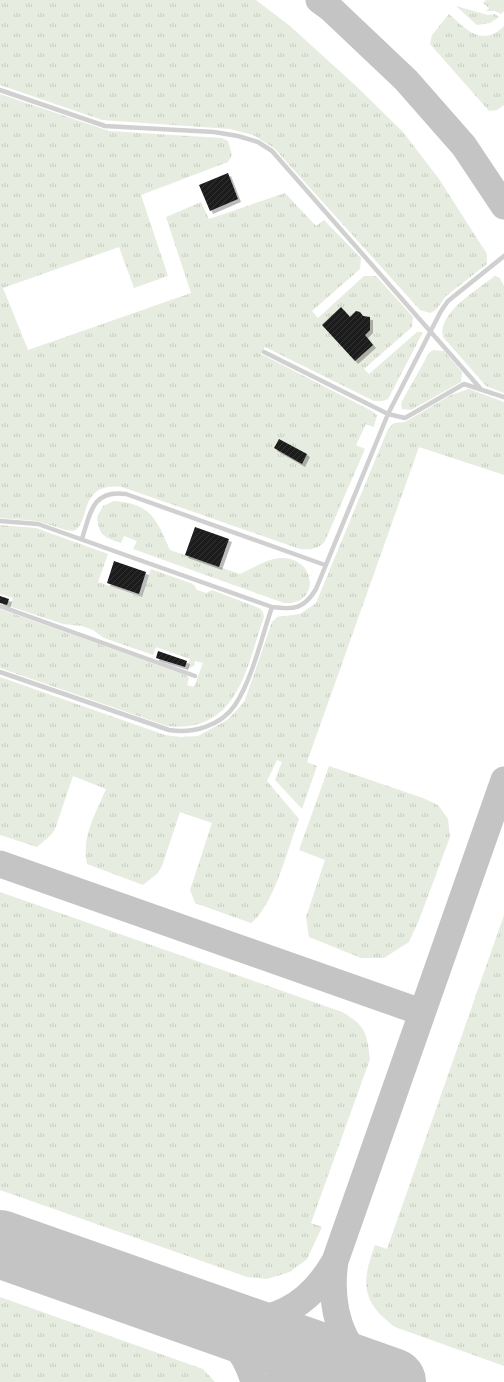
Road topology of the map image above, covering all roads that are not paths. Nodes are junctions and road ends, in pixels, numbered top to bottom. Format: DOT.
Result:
graph roads {
  1 [pos="0,90"];
  2 [pos="504,256"];
  3 [pos="431,332"];
  4 [pos="264,352"];
  5 [pos="480,388"];
  6 [pos="504,397"];
  7 [pos="388,414"];
  8 [pos="0,521"];
  9 [pos="82,540"];
  10 [pos="325,565"];
  11 [pos="0,606"];
  12 [pos="272,607"];
  13 [pos="0,672"];
  14 [pos="195,676"];
  1 -- 3 [label="lane"];
  2 -- 3 [label="lane"];
  3 -- 5 [label="lane"];
  3 -- 7 [label="lane"];
  4 -- 7 [label="lane"];
  5 -- 6 [label="lane"];
  5 -- 7 [label="lane"];
  7 -- 10 [label="lane"];
  8 -- 9 [label="lane"];
  9 -- 10 [label="lane"];
  9 -- 12 [label="lane"];
  10 -- 12 [label="lane"];
  11 -- 14 [label="lane"];
  12 -- 13 [label="lane"];
}
